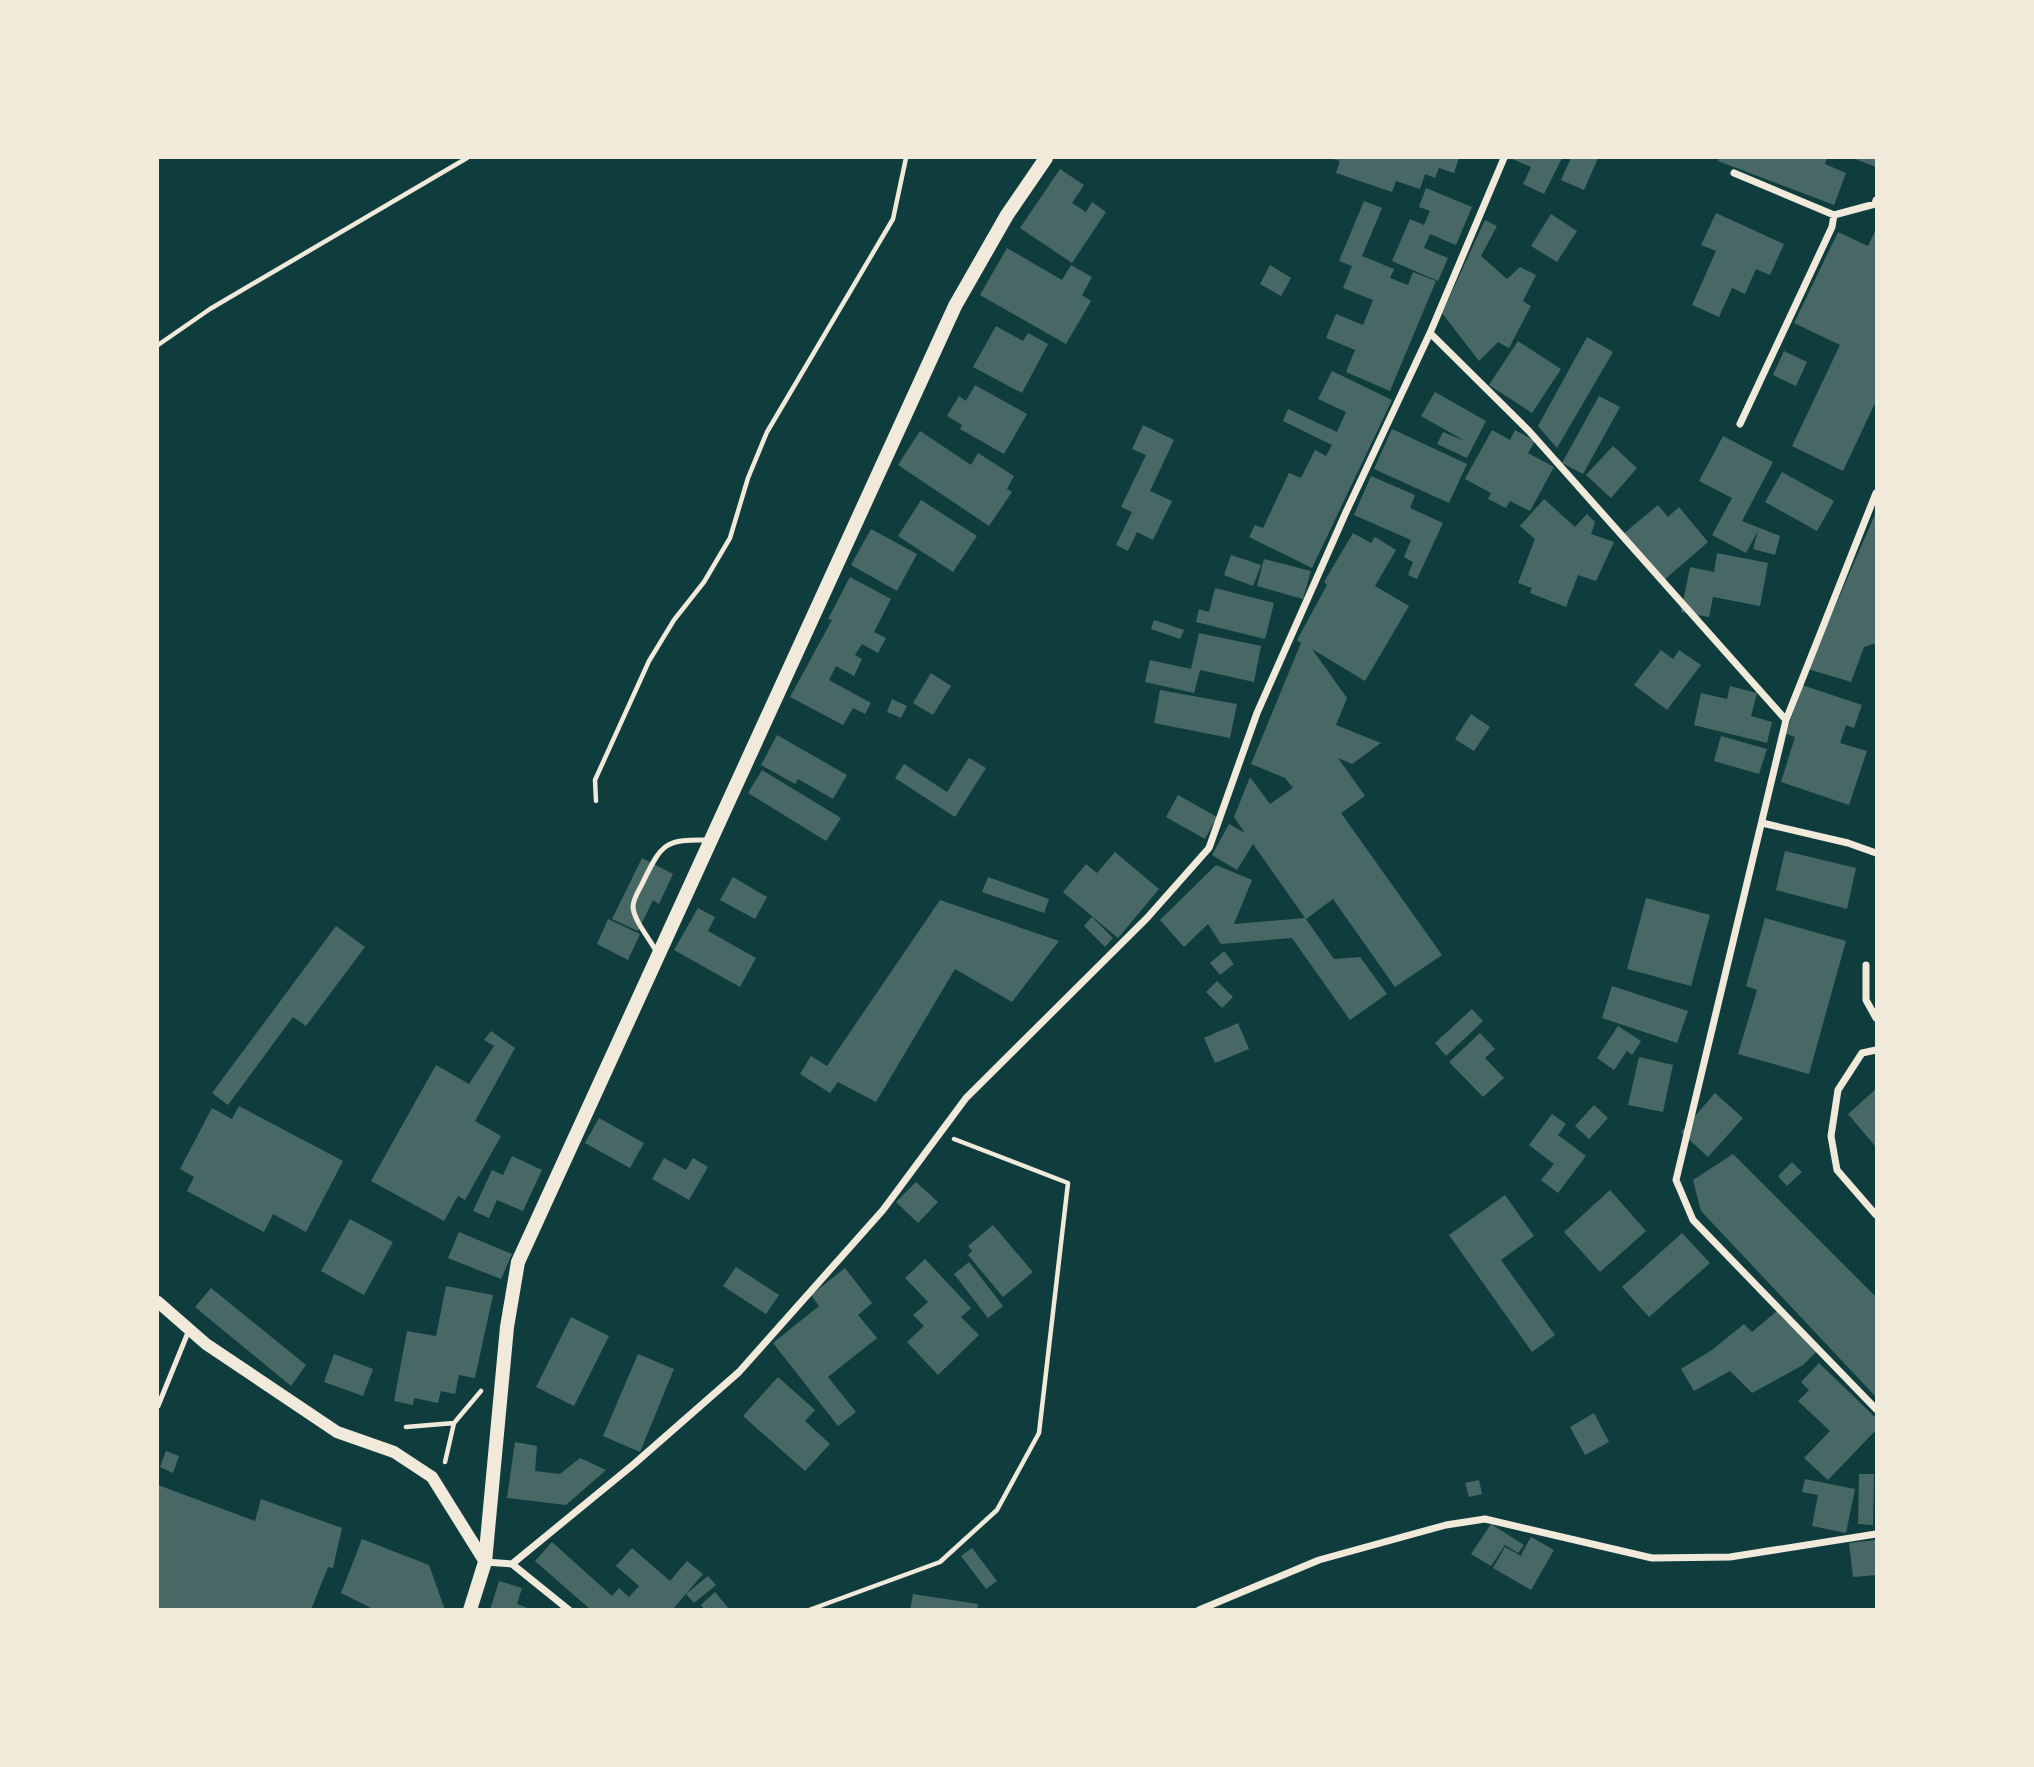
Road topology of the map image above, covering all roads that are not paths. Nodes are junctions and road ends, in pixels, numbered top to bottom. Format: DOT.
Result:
graph roads {
  1 [pos="1046,158"];
  2 [pos="1504,158"];
  3 [pos="1734,173"];
  4 [pos="1877,200"];
  5 [pos="1834,215"];
  6 [pos="1430,333"];
  7 [pos="1740,424"];
  8 [pos="1877,493"];
  9 [pos="1786,720"];
  10 [pos="1762,823"];
  11 [pos="712,841"];
  12 [pos="1877,853"];
  13 [pos="658,954"];
  14 [pos="1866,965"];
  15 [pos="1877,1018"];
  16 [pos="1877,1050"];
  17 [pos="1877,1214"];
  18 [pos="159,1300"];
  19 [pos="189,1330"];
  20 [pos="158,1405"];
  21 [pos="1877,1409"];
  22 [pos="1877,1534"];
  23 [pos="485,1562"];
  24 [pos="512,1564"];
  25 [pos="470,1609"];
  26 [pos="569,1609"];
  27 [pos="1199,1609"];
  1 -- 11 [label="main road"];
  2 -- 6 [label="street"];
  3 -- 5 [label="street"];
  4 -- 5 [label="street"];
  5 -- 7 [label="street"];
  6 -- 9 [label="street"];
  6 -- 24 [label="street"];
  8 -- 9 [label="street"];
  9 -- 10 [label="street"];
  10 -- 12 [label="street"];
  10 -- 21 [label="street"];
  11 -- 13 [label="main road"];
  11 -- 13 [label="lane"];
  13 -- 23 [label="main road"];
  14 -- 15 [label="street"];
  16 -- 17 [label="street"];
  18 -- 19 [label="street"];
  19 -- 20 [label="lane"];
  19 -- 23 [label="street"];
  22 -- 27 [label="street"];
  23 -- 24 [label="street"];
  23 -- 25 [label="main road"];
  24 -- 26 [label="street"];
}
